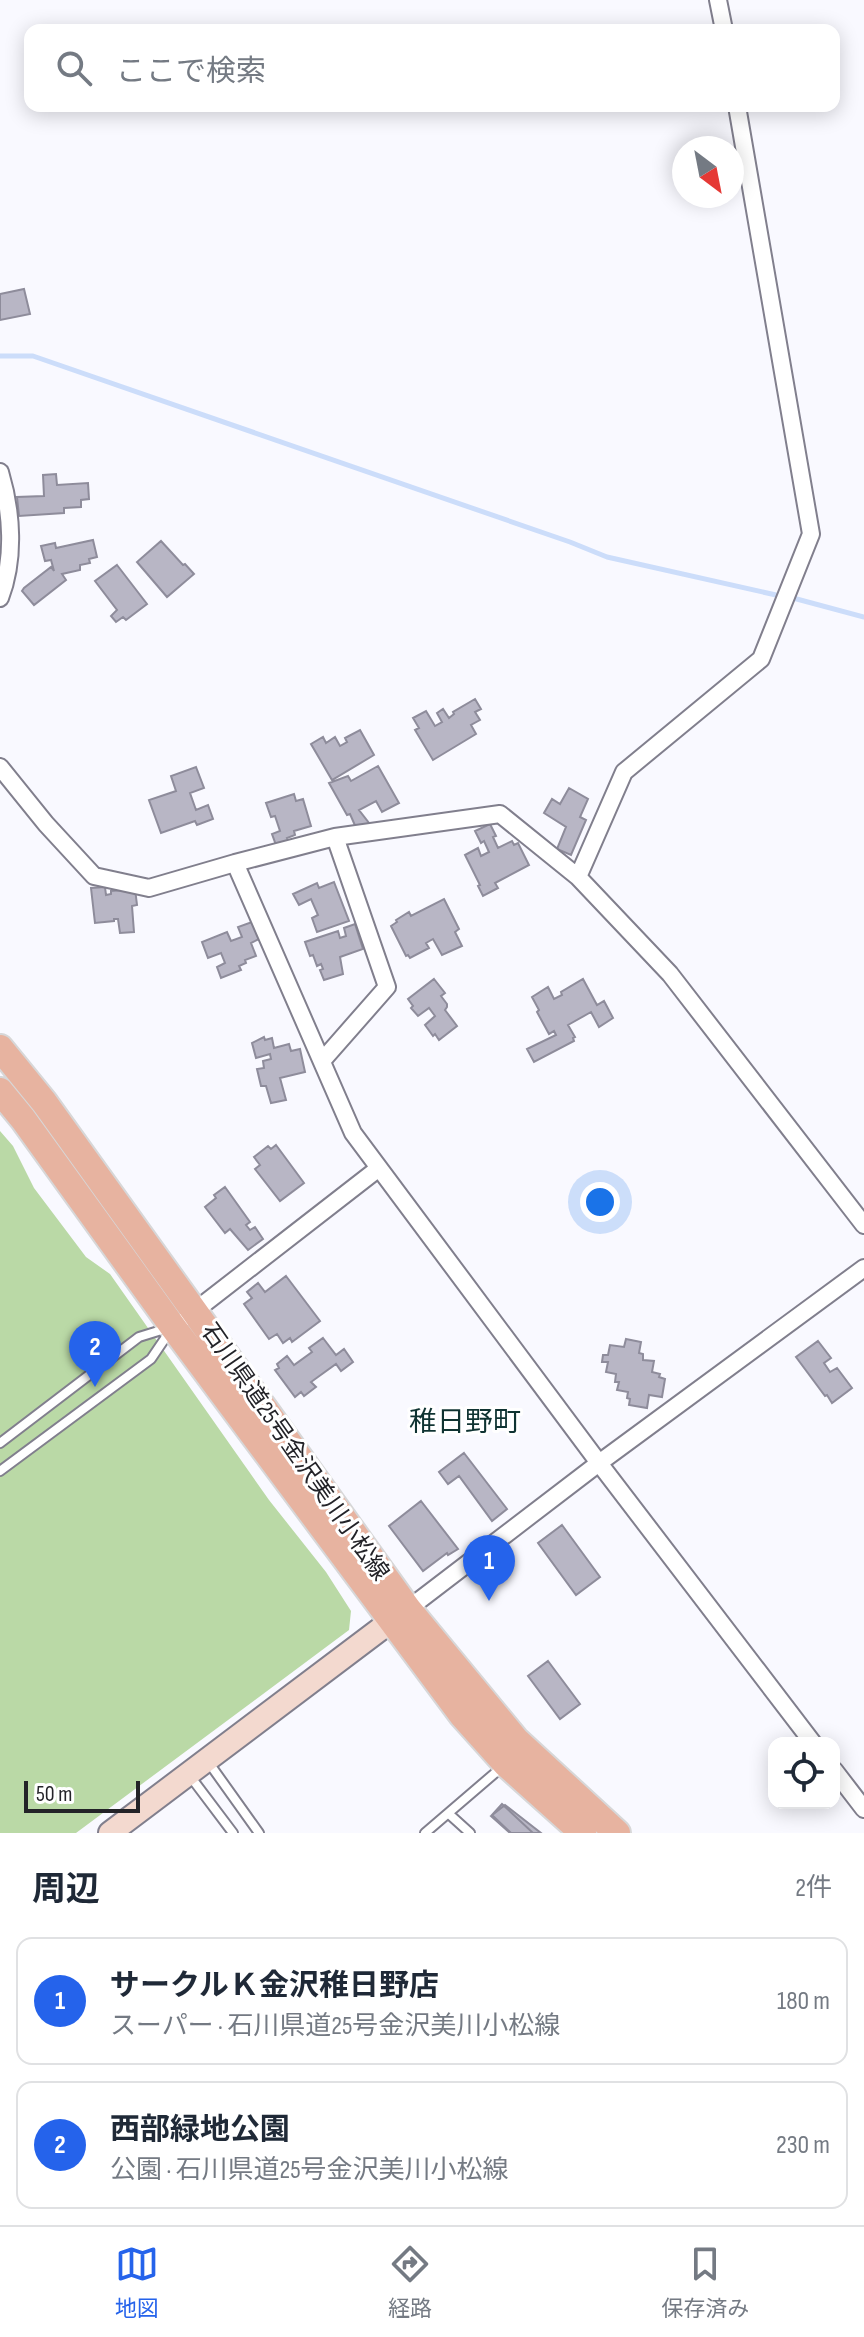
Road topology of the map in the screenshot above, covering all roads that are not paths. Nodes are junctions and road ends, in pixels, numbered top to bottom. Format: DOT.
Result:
graph roads {
  1 [pos="718,0"];
  2 [pos="723,24"];
  3 [pos="738,112"];
  4 [pos="0,472"];
  5 [pos="0,598"];
  6 [pos="0,767"];
  7 [pos="335,837"];
  8 [pos="235,863"];
  9 [pos="578,877"];
  10 [pos="0,1048"];
  11 [pos="322,1061"];
  12 [pos="0,1091"];
  13 [pos="379,1168"];
  14 [pos="864,1225"];
  15 [pos="864,1268"];
  16 [pos="195,1311"];
  17 [pos="173,1327"];
  18 [pos="0,1443"];
  19 [pos="599,1463"];
  20 [pos="0,1471"];
  21 [pos="400,1614"];
  22 [pos="808,1737"];
  23 [pos="206,1759"];
  24 [pos="506,1764"];
  25 [pos="188,1774"];
  26 [pos="840,1778"];
  27 [pos="864,1809"];
  28 [pos="449,1814"];
  29 [pos="110,1833"];
  30 [pos="233,1833"];
  31 [pos="259,1833"];
  32 [pos="425,1833"];
  33 [pos="470,1833"];
  34 [pos="583,1833"];
  35 [pos="617,1833"];
  1 -- 2 [label="street"];
  3 -- 9 [label="street"];
  4 -- 5 [label="street"];
  6 -- 8 [label="street"];
  7 -- 8 [label="street"];
  7 -- 9 [label="street"];
  7 -- 11 [label="street"];
  8 -- 11 [label="street"];
  9 -- 14 [label="street"];
  10 -- 16 [label="main road, 石川県道25号金沢美川小松線"];
  11 -- 13 [label="street"];
  12 -- 17 [label="main road, 石川県道25号金沢美川小松線"];
  13 -- 16 [label="street"];
  13 -- 19 [label="street"];
  15 -- 19 [label="street"];
  16 -- 17 [label="street"];
  16 -- 21 [label="main road, 石川県道25号金沢美川小松線"];
  17 -- 18 [label="lane"];
  17 -- 20 [label="lane"];
  17 -- 21 [label="main road, 石川県道25号金沢美川小松線"];
  19 -- 21 [label="street"];
  19 -- 22 [label="street"];
  21 -- 23 [label="main road"];
  21 -- 24 [label="main road, 石川県道25号金沢美川小松線"];
  21 -- 35 [label="main road, 石川県道25号金沢美川小松線"];
  23 -- 25 [label="main road"];
  23 -- 31 [label="lane"];
  24 -- 28 [label="lane"];
  24 -- 34 [label="main road, 石川県道25号金沢美川小松線"];
  25 -- 29 [label="main road"];
  25 -- 30 [label="lane"];
  26 -- 27 [label="street"];
  28 -- 32 [label="lane"];
  28 -- 33 [label="lane"];
}
